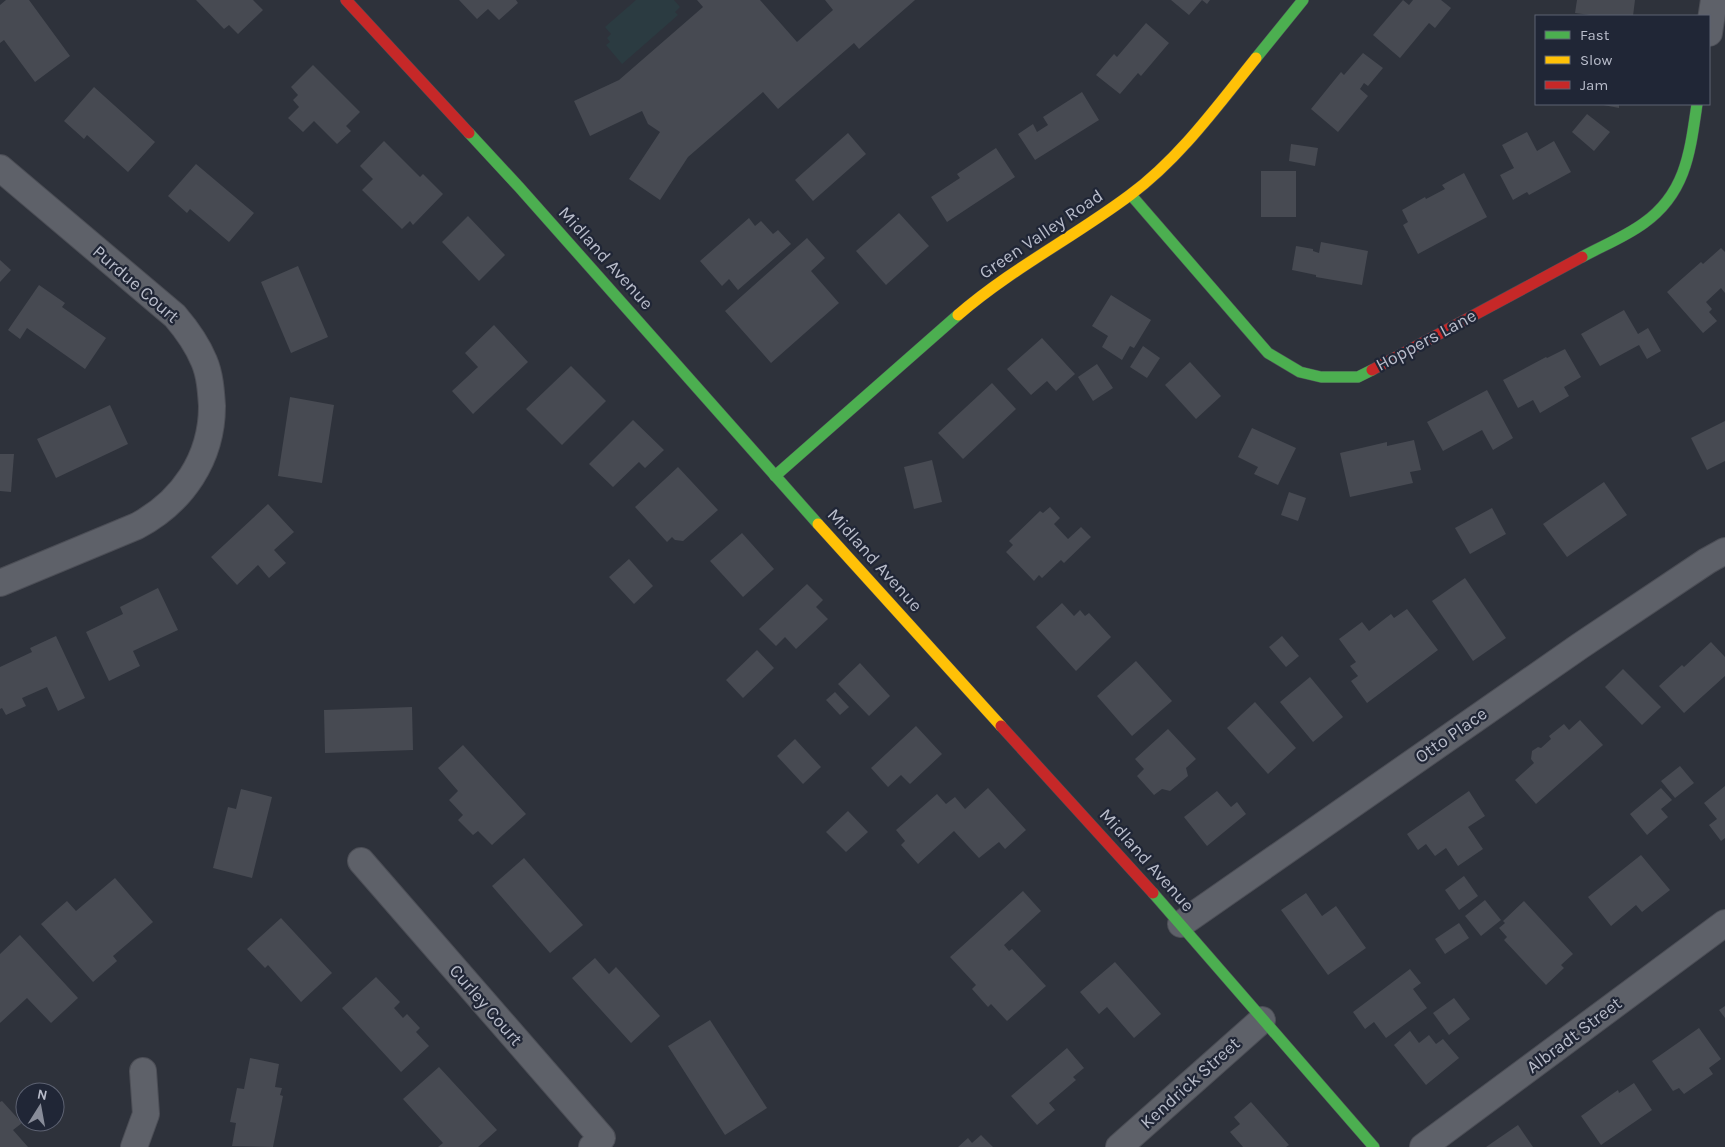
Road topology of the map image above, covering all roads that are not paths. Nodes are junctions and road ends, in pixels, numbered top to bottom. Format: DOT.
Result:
graph roads {
  1 [pos="346,0"];
  2 [pos="1304,0"];
  3 [pos="1714,0"];
  4 [pos="1710,26"];
  5 [pos="1697,105"];
  6 [pos="0,168"];
  7 [pos="1131,195"];
  8 [pos="775,476"];
  9 [pos="1725,551"];
  10 [pos="0,584"];
  11 [pos="361,861"];
  12 [pos="1725,923"];
  13 [pos="1180,924"];
  14 [pos="1262,1020"];
  15 [pos="143,1071"];
  16 [pos="134,1147"];
  17 [pos="592,1147"];
  18 [pos="1119,1147"];
  19 [pos="1374,1147"];
  20 [pos="1423,1147"];
  1 -- 8 [label="street, Midland Avenue"];
  2 -- 7 [label="street, Green Valley Road"];
  3 -- 4 [label="street"];
  5 -- 7 [label="street, Hoppers Lane"];
  6 -- 10 [label="street, Purdue Court"];
  7 -- 8 [label="street, Green Valley Road"];
  8 -- 13 [label="street, Midland Avenue"];
  9 -- 13 [label="street, Otto Place"];
  11 -- 17 [label="street, Curley Court"];
  12 -- 20 [label="street, Albradt Street"];
  13 -- 14 [label="street, Midland Avenue"];
  14 -- 18 [label="street, Kendrick Street"];
  14 -- 19 [label="street, Midland Avenue"];
  15 -- 16 [label="street"];
}
